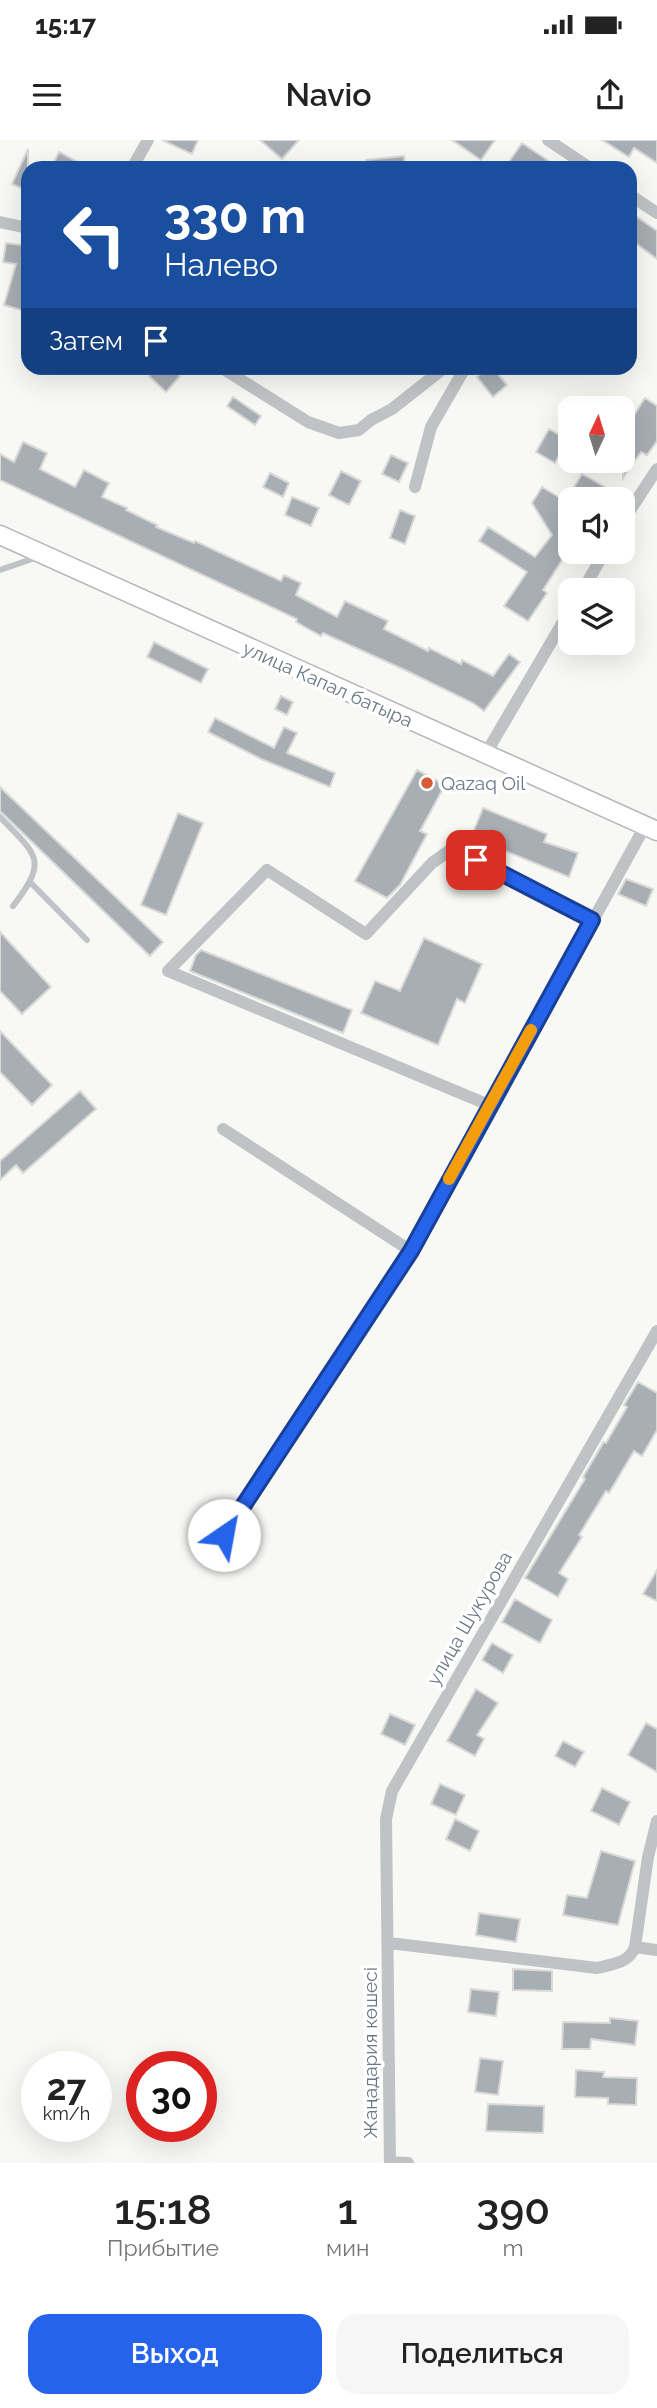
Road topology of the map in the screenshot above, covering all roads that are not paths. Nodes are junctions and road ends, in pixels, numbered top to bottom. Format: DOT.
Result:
graph roads {
  1 [pos="148,140"];
  2 [pos="548,140"];
  3 [pos="136,161"];
  4 [pos="580,161"];
  5 [pos="637,200"];
  6 [pos="657,213"];
  7 [pos="0,222"];
  8 [pos="21,226"];
  9 [pos="233,375"];
  10 [pos="435,375"];
  11 [pos="461,375"];
  12 [pos="657,469"];
  13 [pos="415,487"];
  14 [pos="635,503"];
  15 [pos="0,535"];
  16 [pos="43,555"];
  17 [pos="0,570"];
  18 [pos="558,630"];
  19 [pos="485,755"];
  20 [pos="0,817"];
  21 [pos="651,828"];
  22 [pos="31,883"];
  23 [pos="13,906"];
  24 [pos="592,920"];
  25 [pos="87,940"];
  26 [pos="489,1105"];
  27 [pos="223,1129"];
  28 [pos="411,1251"];
  29 [pos="657,1331"];
  30 [pos="224,1535"];
  31 [pos="657,1821"];
  32 [pos="389,1944"];
  33 [pos="635,1947"];
  34 [pos="657,1950"];
  35 [pos="390,2163"];
  36 [pos="408,2163"];
  1 -- 3 [label="street"];
  2 -- 4 [label="street"];
  5 -- 6 [label="street"];
  7 -- 8 [label="street"];
  9 -- 10 [label="street"];
  11 -- 13 [label="street"];
  12 -- 14 [label="street"];
  15 -- 16 [label="main road, улица Капал батыра"];
  16 -- 17 [label="lane"];
  16 -- 19 [label="main road, улица Капал батыра"];
  18 -- 19 [label="street"];
  19 -- 21 [label="main road, улица Капал батыра"];
  20 -- 22 [label="lane"];
  21 -- 24 [label="street"];
  22 -- 23 [label="lane"];
  22 -- 25 [label="lane"];
  24 -- 26 [label="street"];
  24 -- 26 [label="street"];
  26 -- 28 [label="street"];
  27 -- 28 [label="street"];
  28 -- 30 [label="street"];
  29 -- 32 [label="street, улица Шукурова"];
  31 -- 33 [label="street"];
  32 -- 33 [label="street"];
  32 -- 35 [label="street, Жаңадария көшесі"];
  33 -- 34 [label="street"];
  35 -- 36 [label="street"];
}
